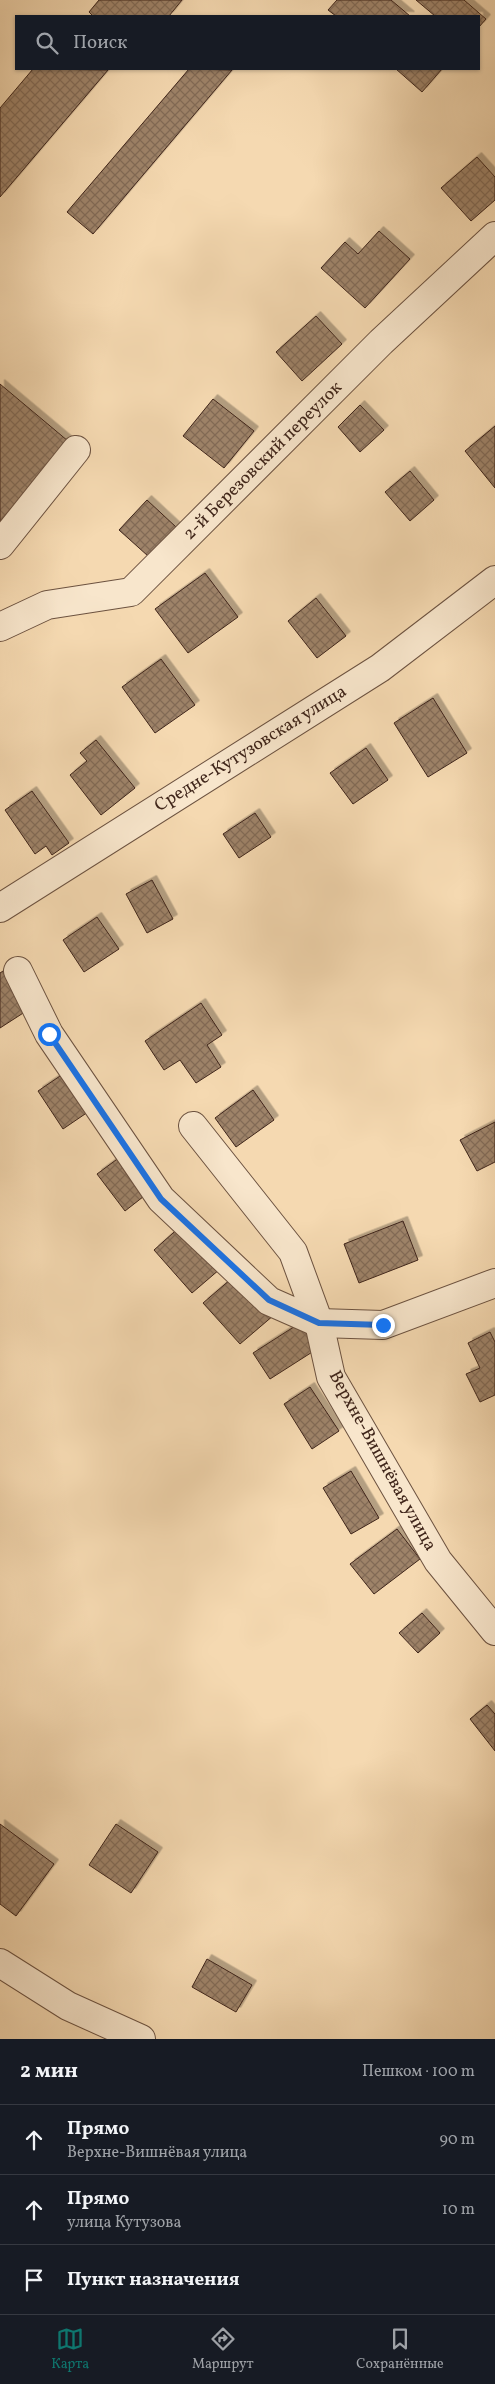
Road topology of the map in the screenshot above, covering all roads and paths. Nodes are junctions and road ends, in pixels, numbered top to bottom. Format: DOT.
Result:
graph roads {
  1 [pos="495,236"];
  2 [pos="76,450"];
  3 [pos="0,545"];
  4 [pos="495,580"];
  5 [pos="0,627"];
  6 [pos="0,908"];
  7 [pos="18,971"];
  8 [pos="193,1126"];
  9 [pos="495,1283"];
  10 [pos="319,1323"];
  11 [pos="495,1630"];
  12 [pos="0,1963"];
  13 [pos="141,2039"];
  1 -- 5 [label="street, 2-й Березовский переулок"];
  2 -- 3 [label="street"];
  4 -- 6 [label="street, Средне-Кутузовская улица"];
  7 -- 10 [label="street"];
  8 -- 10 [label="street, Верхне-Вишнёвая улица"];
  9 -- 10 [label="street"];
  10 -- 11 [label="street, Верхне-Вишнёвая улица"];
  12 -- 13 [label="street"];
}
